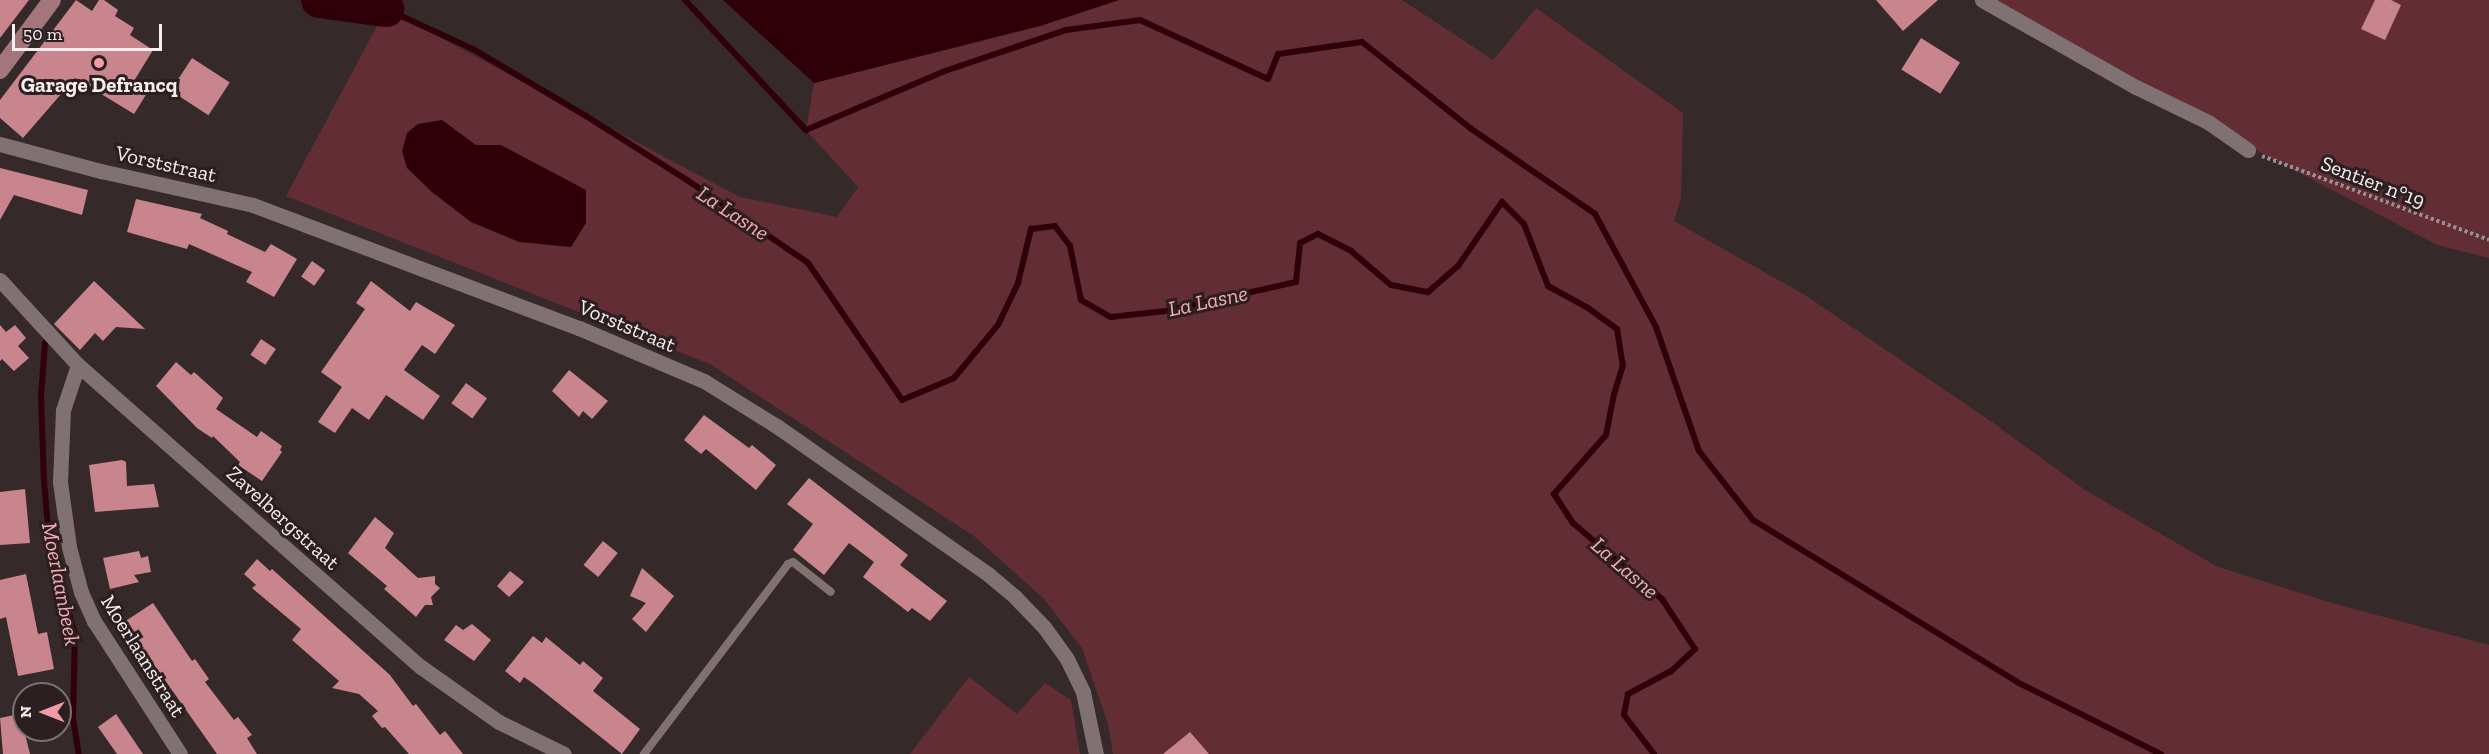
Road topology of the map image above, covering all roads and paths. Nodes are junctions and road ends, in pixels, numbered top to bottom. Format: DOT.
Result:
graph roads {
  1 [pos="52,0"];
  2 [pos="1982,0"];
  3 [pos="0,70"];
  4 [pos="0,144"];
  5 [pos="2248,150"];
  6 [pos="2489,240"];
  7 [pos="0,280"];
  8 [pos="78,364"];
  9 [pos="831,592"];
  10 [pos="180,754"];
  11 [pos="564,754"];
  12 [pos="645,754"];
  13 [pos="1096,754"];
  1 -- 3 [label="street"];
  2 -- 5 [label="street"];
  4 -- 13 [label="street, Vorststraat"];
  5 -- 6 [label="path, Sentier n°19"];
  7 -- 8 [label="street, Zavelbergstraat"];
  8 -- 10 [label="street, Moerlaanstraat"];
  8 -- 11 [label="street, Zavelbergstraat"];
  9 -- 12 [label="lane"];
}
